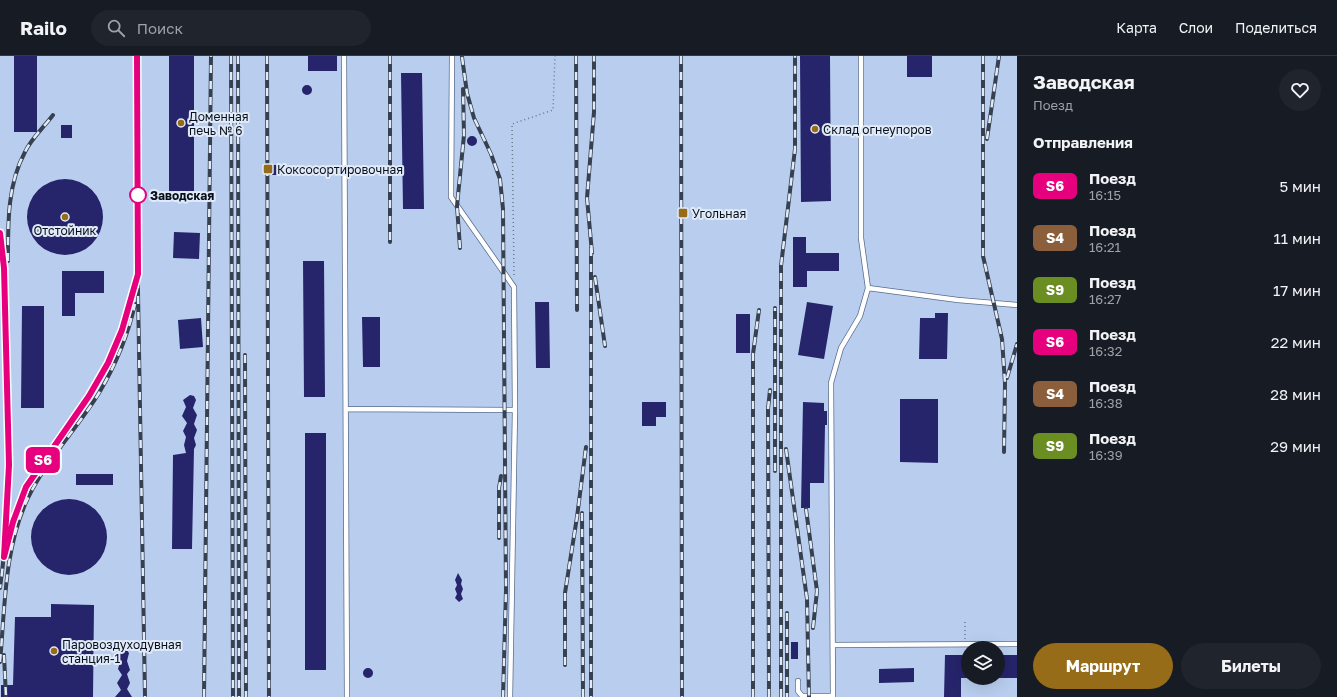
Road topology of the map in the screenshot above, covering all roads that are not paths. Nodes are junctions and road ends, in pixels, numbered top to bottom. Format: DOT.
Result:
graph roads {
  1 [pos="344,56"];
  2 [pos="452,56"];
  3 [pos="861,56"];
  4 [pos="868,288"];
  5 [pos="1017,305"];
  6 [pos="347,409"];
  7 [pos="515,410"];
  8 [pos="1017,644"];
  9 [pos="833,645"];
  10 [pos="798,681"];
  11 [pos="833,696"];
  12 [pos="347,697"];
  13 [pos="510,697"];
  1 -- 6 [label="lane"];
  2 -- 7 [label="lane"];
  3 -- 4 [label="lane"];
  4 -- 5 [label="lane"];
  4 -- 9 [label="lane"];
  6 -- 7 [label="lane"];
  6 -- 12 [label="lane"];
  7 -- 13 [label="lane"];
  8 -- 9 [label="lane"];
  9 -- 11 [label="lane"];
  10 -- 11 [label="lane"];
}
